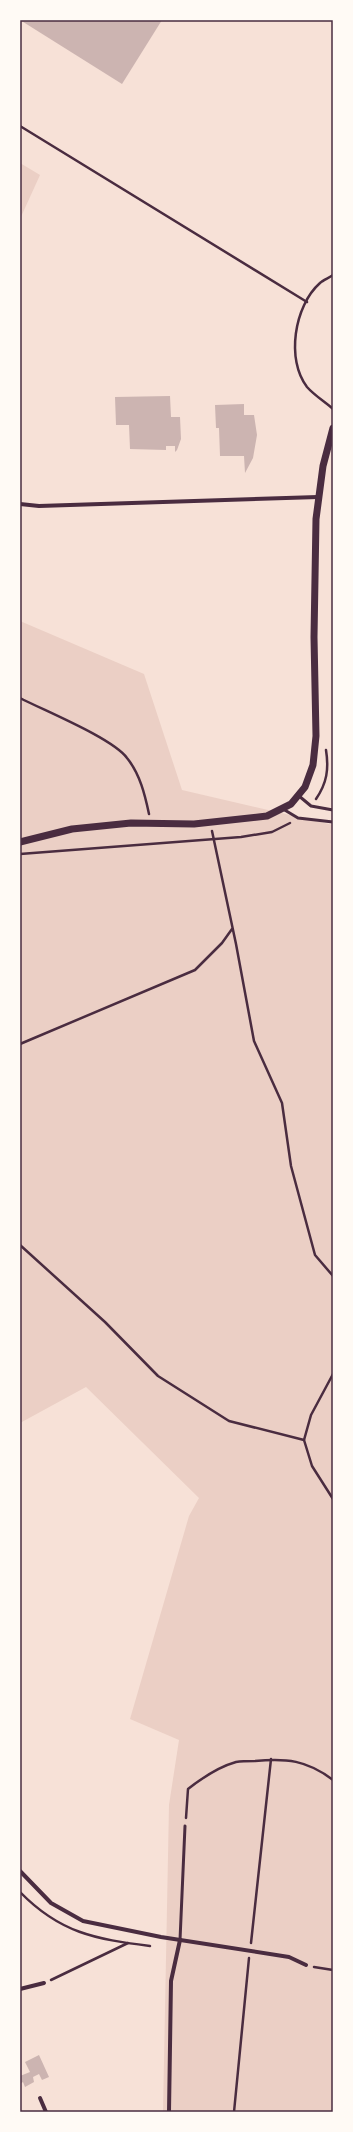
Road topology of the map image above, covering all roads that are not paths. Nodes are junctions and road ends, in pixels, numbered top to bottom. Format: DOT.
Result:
graph roads {
  1 [pos="333,428"];
  2 [pos="318,497"];
  3 [pos="20,504"];
  4 [pos="298,796"];
  5 [pos="284,809"];
  6 [pos="333,810"];
  7 [pos="333,822"];
  8 [pos="20,842"];
  9 [pos="185,1826"];
  10 [pos="20,1871"];
  11 [pos="180,1940"];
  12 [pos="306,1966"];
  13 [pos="44,1983"];
  14 [pos="20,1990"];
  15 [pos="40,2098"];
  16 [pos="46,2112"];
  17 [pos="169,2112"];
  1 -- 2 [label="street"];
  2 -- 3 [label="street"];
  2 -- 4 [label="street"];
  4 -- 5 [label="street"];
  4 -- 6 [label="lane"];
  5 -- 7 [label="lane"];
  5 -- 8 [label="street"];
  9 -- 11 [label="lane"];
  10 -- 11 [label="street"];
  11 -- 12 [label="street"];
  11 -- 17 [label="street"];
  13 -- 14 [label="street"];
  15 -- 16 [label="street"];
}
